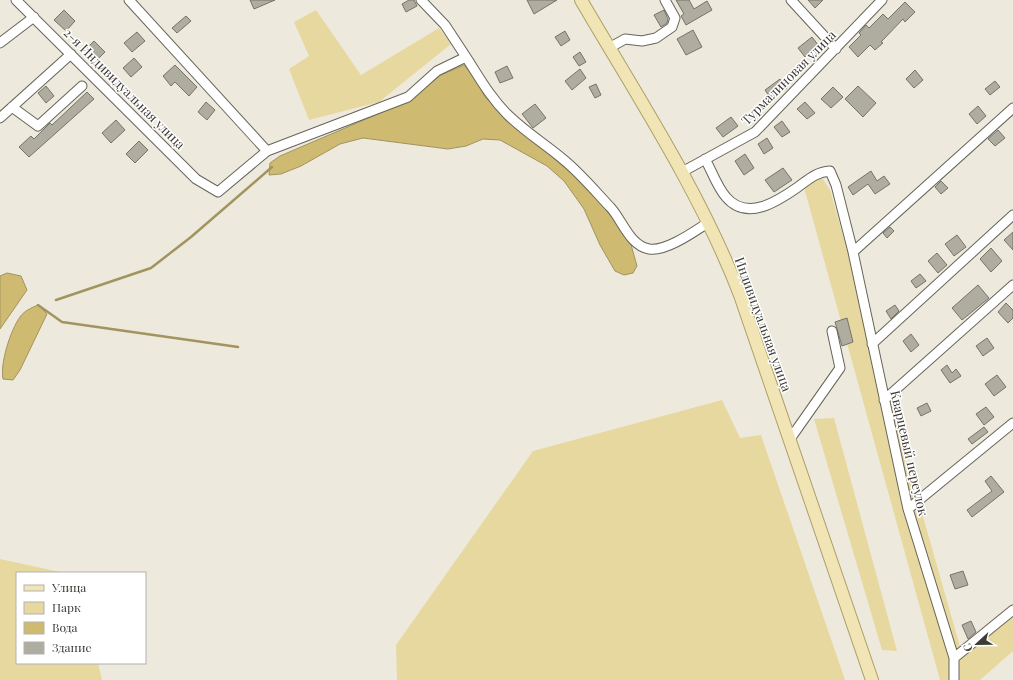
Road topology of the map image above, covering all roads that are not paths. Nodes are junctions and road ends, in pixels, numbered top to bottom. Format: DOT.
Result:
graph roads {
  1 [pos="129,0"];
  2 [pos="421,0"];
  3 [pos="581,0"];
  4 [pos="665,0"];
  5 [pos="791,0"];
  6 [pos="882,0"];
  7 [pos="21,2"];
  8 [pos="34,17"];
  9 [pos="0,43"];
  10 [pos="609,48"];
  11 [pos="836,50"];
  12 [pos="71,54"];
  13 [pos="466,57"];
  14 [pos="82,86"];
  15 [pos="12,107"];
  16 [pos="1013,108"];
  17 [pos="0,118"];
  18 [pos="267,151"];
  19 [pos="705,159"];
  20 [pos="682,172"];
  21 [pos="1013,215"];
  22 [pos="709,222"];
  23 [pos="853,252"];
  24 [pos="1013,285"];
  25 [pos="832,331"];
  26 [pos="872,344"];
  27 [pos="884,400"];
  28 [pos="1013,423"];
  29 [pos="790,439"];
  30 [pos="908,508"];
  31 [pos="1013,610"];
  32 [pos="954,658"];
  33 [pos="872,680"];
  34 [pos="954,680"];
  1 -- 18 [label="street"];
  2 -- 13 [label="street"];
  3 -- 10 [label="main road, Индивидуальная улица"];
  4 -- 10 [label="street"];
  5 -- 11 [label="street"];
  6 -- 11 [label="street, Турмалиновая улица"];
  7 -- 8 [label="street, 2-я Индивидуальная улица"];
  8 -- 9 [label="street"];
  8 -- 12 [label="street, 2-я Индивидуальная улица"];
  10 -- 20 [label="main road, Индивидуальная улица"];
  11 -- 19 [label="street, Турмалиновая улица"];
  12 -- 15 [label="street"];
  12 -- 18 [label="street, 2-я Индивидуальная улица"];
  13 -- 18 [label="street"];
  13 -- 22 [label="street"];
  14 -- 15 [label="street"];
  15 -- 17 [label="street"];
  16 -- 23 [label="street"];
  19 -- 20 [label="street, Турмалиновая улица"];
  19 -- 23 [label="street, Кварцевый переулок"];
  20 -- 22 [label="main road, Индивидуальная улица"];
  21 -- 26 [label="street"];
  22 -- 29 [label="main road, Индивидуальная улица"];
  23 -- 26 [label="street, Кварцевый переулок"];
  24 -- 27 [label="street"];
  25 -- 29 [label="street"];
  26 -- 27 [label="street, Кварцевый переулок"];
  27 -- 30 [label="street, Кварцевый переулок"];
  28 -- 30 [label="street"];
  29 -- 33 [label="main road, Индивидуальная улица"];
  30 -- 32 [label="street, Кварцевый переулок"];
  31 -- 32 [label="street"];
  32 -- 34 [label="street, Кварцевый переулок"];
}
